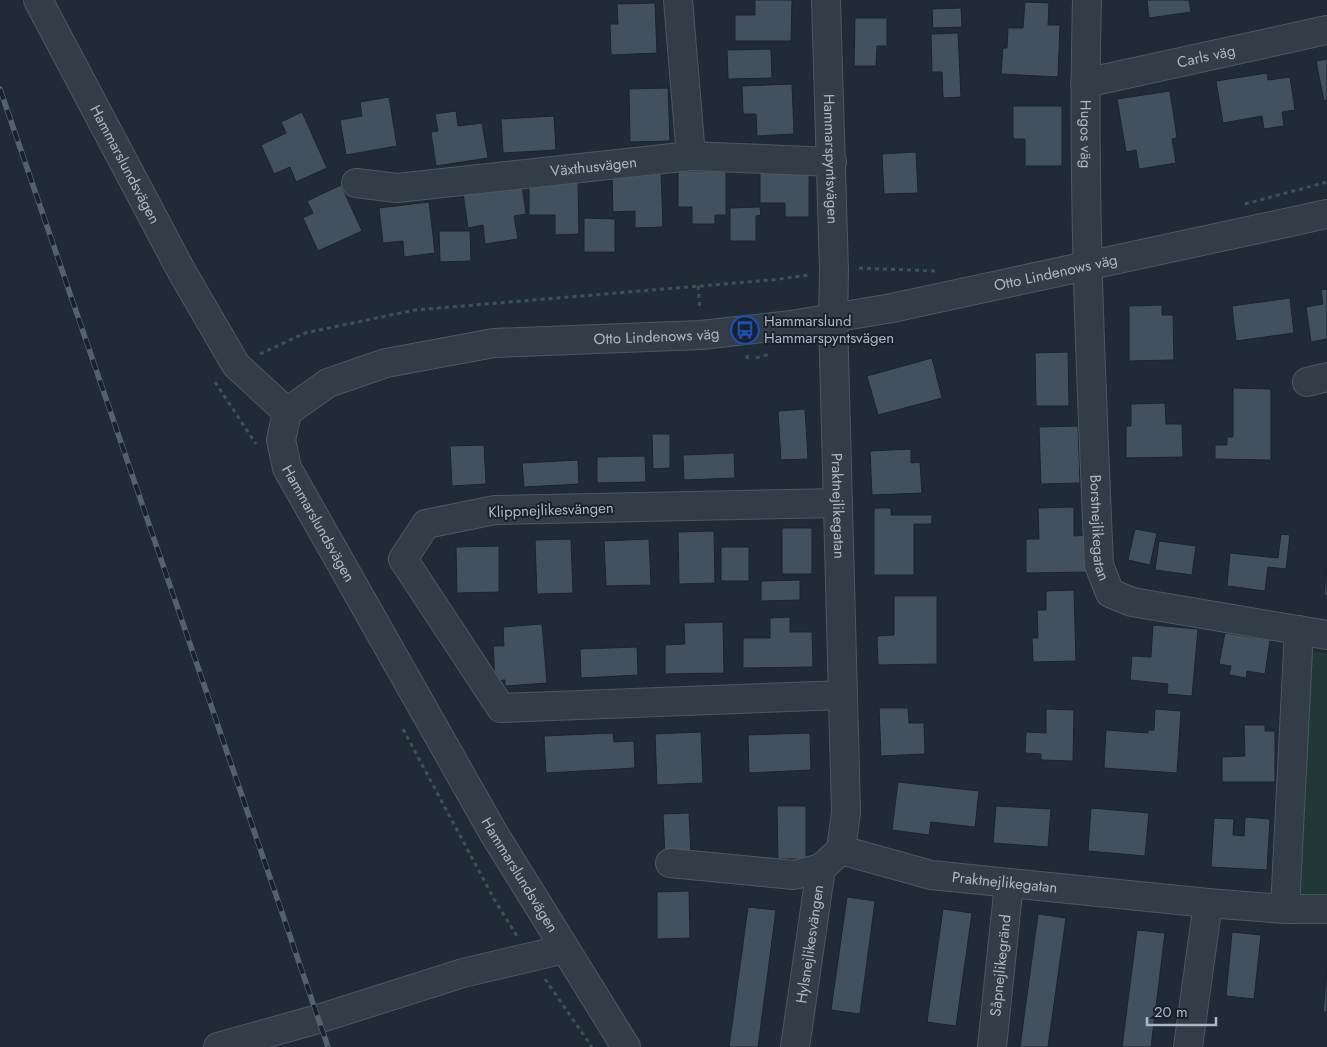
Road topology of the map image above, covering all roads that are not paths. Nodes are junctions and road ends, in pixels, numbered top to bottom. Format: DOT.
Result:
graph roads {
  1 [pos="38,0"];
  2 [pos="678,0"];
  3 [pos="826,0"];
  4 [pos="1087,0"];
  5 [pos="1327,30"];
  6 [pos="1085,83"];
  7 [pos="691,156"];
  8 [pos="832,162"];
  9 [pos="356,183"];
  10 [pos="1327,214"];
  11 [pos="1086,267"];
  12 [pos="833,317"];
  13 [pos="287,412"];
  14 [pos="838,503"];
  15 [pos="1299,630"];
  16 [pos="1327,635"];
  17 [pos="843,695"];
  18 [pos="831,859"];
  19 [pos="670,863"];
  20 [pos="1009,883"];
  21 [pos="1208,903"];
  22 [pos="1285,908"];
  23 [pos="1327,908"];
  24 [pos="565,949"];
  25 [pos="218,1047"];
  26 [pos="626,1047"];
  27 [pos="795,1047"];
  28 [pos="992,1047"];
  29 [pos="1188,1047"];
  1 -- 13 [label="street, Hammarslundsvägen"];
  2 -- 7 [label="street"];
  3 -- 8 [label="street, Hammarspyntsvägen"];
  4 -- 6 [label="street, Hugos väg"];
  5 -- 6 [label="street, Carls väg"];
  6 -- 11 [label="street, Hugos väg"];
  7 -- 8 [label="street, Växthusvägen"];
  7 -- 9 [label="street, Växthusvägen"];
  8 -- 12 [label="street, Hammarspyntsvägen"];
  10 -- 11 [label="street, Otto Lindenows väg"];
  11 -- 12 [label="street, Otto Lindenows väg"];
  11 -- 15 [label="street, Borstnejlikegatan"];
  12 -- 13 [label="street, Otto Lindenows väg"];
  12 -- 14 [label="street, Praktnejlikegatan"];
  13 -- 24 [label="street, Hammarslundsvägen"];
  14 -- 17 [label="street, Praktnejlikegatan"];
  14 -- 17 [label="street, Klippnejlikesvängen"];
  15 -- 16 [label="street, Borstnejlikegatan"];
  15 -- 22 [label="street"];
  17 -- 18 [label="street, Praktnejlikegatan"];
  18 -- 19 [label="street"];
  18 -- 20 [label="street, Praktnejlikegatan"];
  18 -- 27 [label="street, Hylsnejlikesvängen"];
  20 -- 21 [label="street, Praktnejlikegatan"];
  20 -- 28 [label="street, Såpnejlikegränd"];
  21 -- 22 [label="street, Praktnejlikegatan"];
  21 -- 29 [label="street"];
  22 -- 23 [label="street, Praktnejlikegatan"];
  24 -- 25 [label="street"];
  24 -- 26 [label="street, Hammarslundsvägen"];
}
